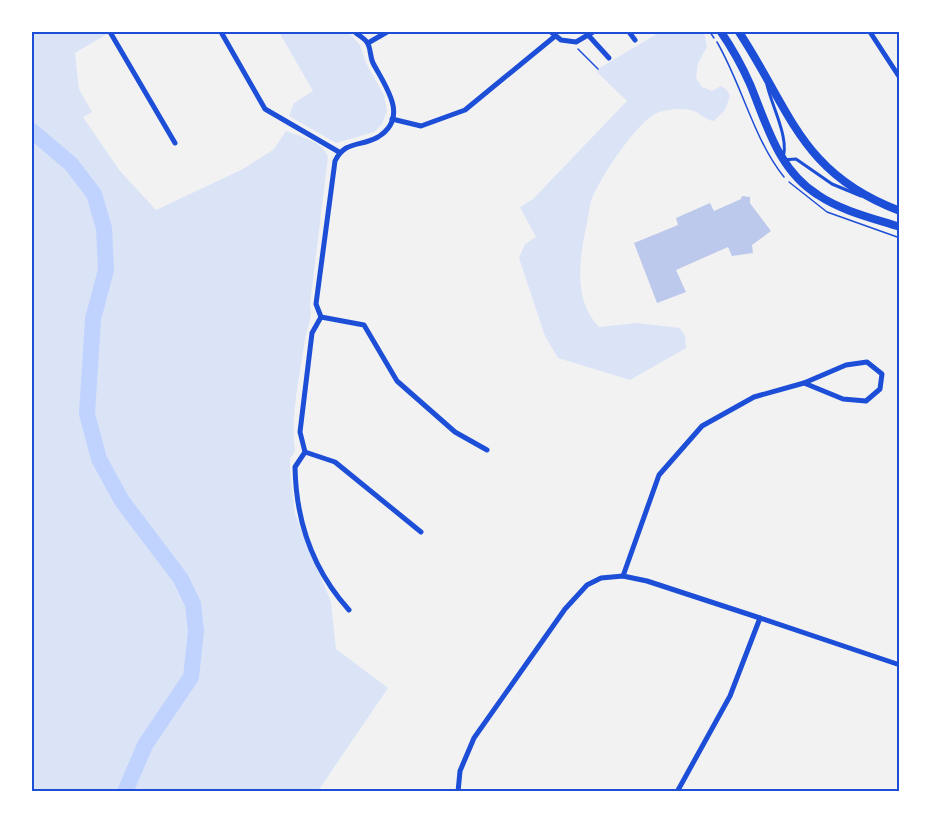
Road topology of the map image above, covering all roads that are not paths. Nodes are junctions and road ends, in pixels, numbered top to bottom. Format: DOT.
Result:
graph roads {
  1 [pos="110,32"];
  2 [pos="221,32"];
  3 [pos="355,32"];
  4 [pos="387,32"];
  5 [pos="628,32"];
  6 [pos="721,32"];
  7 [pos="739,32"];
  8 [pos="870,32"];
  9 [pos="553,34"];
  10 [pos="591,34"];
  11 [pos="635,40"];
  12 [pos="368,43"];
  13 [pos="609,58"];
  14 [pos="765,77"];
  15 [pos="900,78"];
  16 [pos="392,119"];
  17 [pos="175,143"];
  18 [pos="339,152"];
  19 [pos="782,160"];
  20 [pos="865,197"];
  21 [pos="900,211"];
  22 [pos="900,227"];
  23 [pos="321,317"];
  24 [pos="804,383"];
  25 [pos="487,450"];
  26 [pos="305,452"];
  27 [pos="421,532"];
  28 [pos="623,576"];
  29 [pos="349,610"];
  30 [pos="760,618"];
  31 [pos="900,665"];
  32 [pos="458,792"];
  33 [pos="677,792"];
  1 -- 17 [label="street"];
  2 -- 18 [label="street"];
  3 -- 12 [label="street"];
  4 -- 12 [label="street"];
  5 -- 11 [label="street"];
  6 -- 19 [label="main road"];
  7 -- 14 [label="main road"];
  8 -- 15 [label="street"];
  9 -- 10 [label="street"];
  9 -- 16 [label="street"];
  10 -- 13 [label="street"];
  12 -- 16 [label="street"];
  14 -- 19 [label="lane"];
  14 -- 20 [label="main road"];
  16 -- 18 [label="street"];
  18 -- 23 [label="street"];
  19 -- 20 [label="lane"];
  19 -- 22 [label="main road"];
  20 -- 21 [label="main road"];
  23 -- 25 [label="street"];
  23 -- 26 [label="street"];
  24 -- 24 [label="street"];
  24 -- 28 [label="street"];
  26 -- 27 [label="street"];
  26 -- 29 [label="street"];
  28 -- 30 [label="street"];
  28 -- 32 [label="street"];
  30 -- 31 [label="street"];
  30 -- 33 [label="street"];
}
